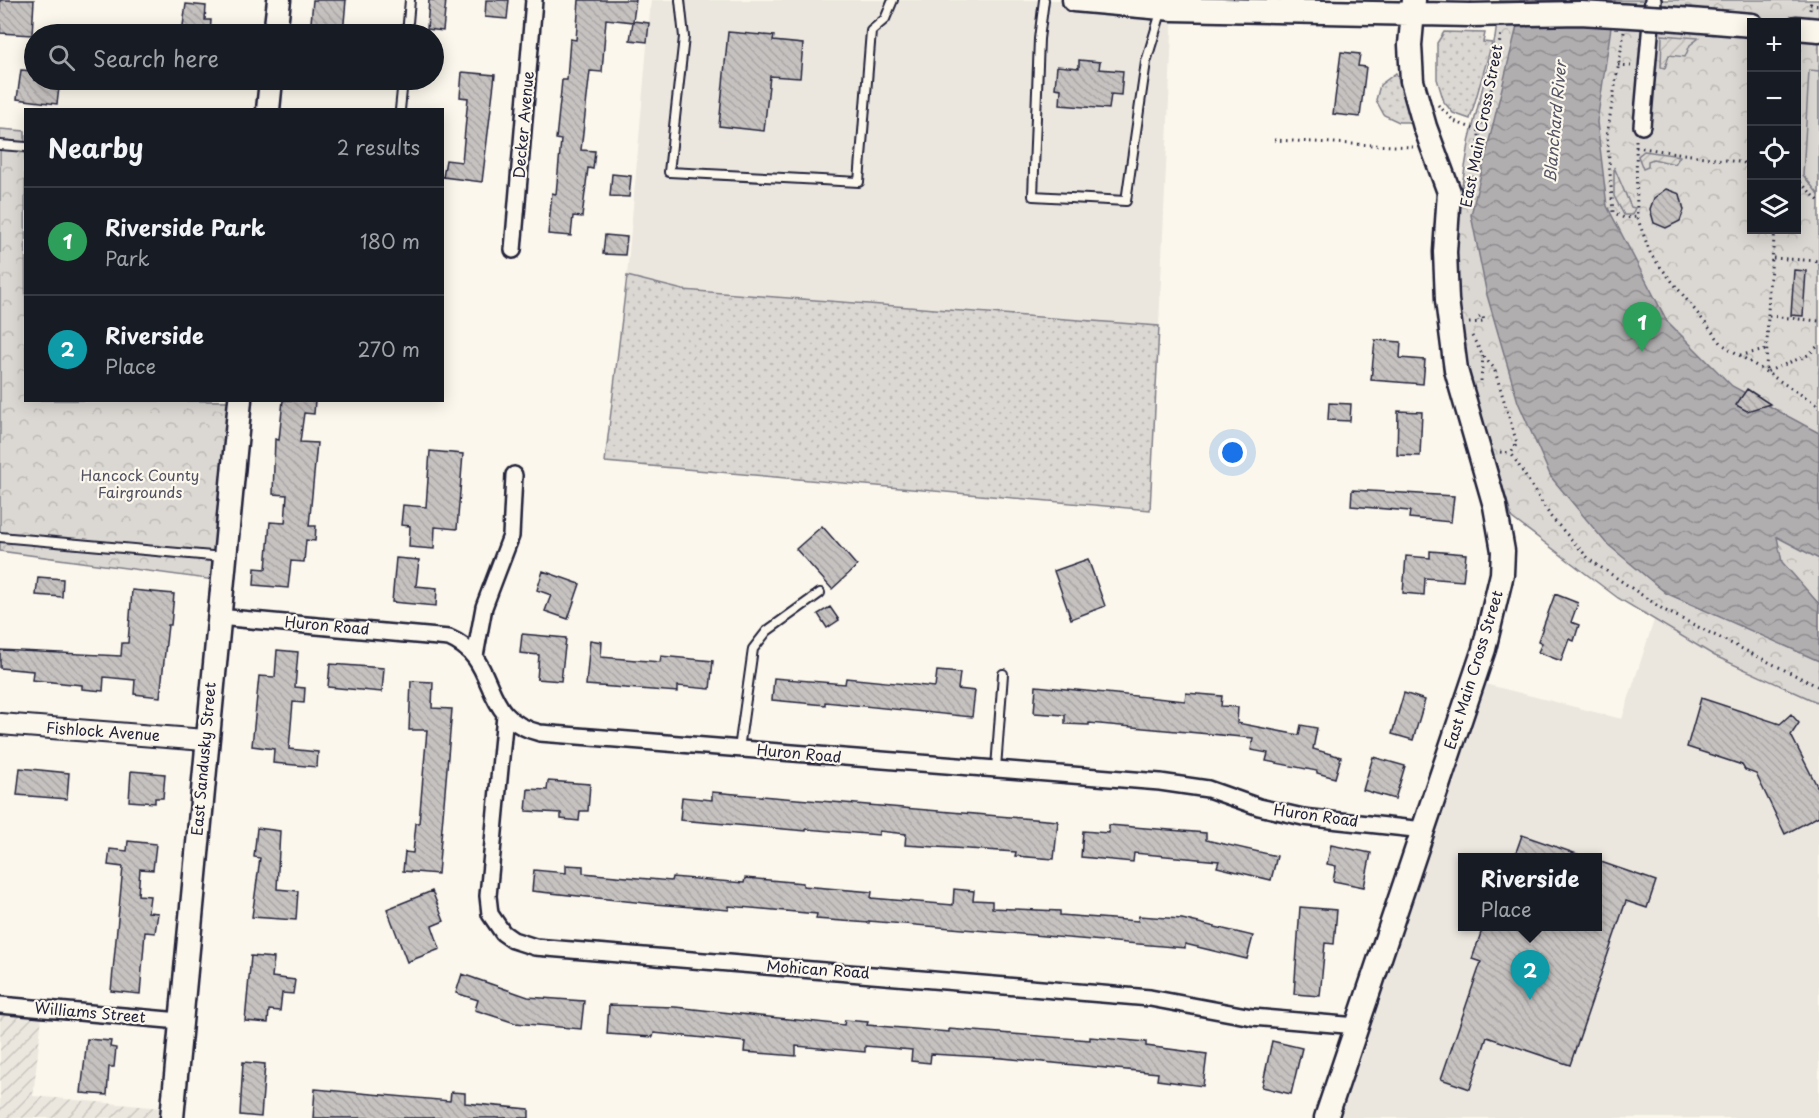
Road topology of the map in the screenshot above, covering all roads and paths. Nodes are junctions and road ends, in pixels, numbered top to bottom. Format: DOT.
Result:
graph roads {
  1 [pos="279,0"];
  2 [pos="410,0"];
  3 [pos="534,0"];
  4 [pos="680,0"];
  5 [pos="893,0"];
  6 [pos="1044,0"];
  7 [pos="1074,0"];
  8 [pos="1163,4"];
  9 [pos="1810,4"];
  10 [pos="1819,5"];
  11 [pos="1413,8"];
  12 [pos="1660,9"];
  13 [pos="276,24"];
  14 [pos="408,24"];
  15 [pos="1747,24"];
  16 [pos="1501,31"];
  17 [pos="1624,31"];
  18 [pos="1806,34"];
  19 [pos="1801,50"];
  20 [pos="270,90"];
  21 [pos="402,90"];
  22 [pos="1438,104"];
  23 [pos="268,108"];
  24 [pos="400,108"];
  25 [pos="1642,126"];
  26 [pos="1479,131"];
  27 [pos="1274,140"];
  28 [pos="0,145"];
  29 [pos="1433,145"];
  30 [pos="24,147"];
  31 [pos="1636,147"];
  32 [pos="1747,163"];
  33 [pos="1799,180"];
  34 [pos="1819,201"];
  35 [pos="1467,205"];
  36 [pos="1637,217"];
  37 [pos="1775,234"];
  38 [pos="513,250"];
  39 [pos="1773,258"];
  40 [pos="1819,261"];
  41 [pos="1467,312"];
  42 [pos="1769,316"];
  43 [pos="1478,321"];
  44 [pos="1819,321"];
  45 [pos="1469,323"];
  46 [pos="1819,345"];
  47 [pos="1767,350"];
  48 [pos="1740,355"];
  49 [pos="1483,356"];
  50 [pos="1766,372"];
  51 [pos="1481,381"];
  52 [pos="240,402"];
  53 [pos="1819,406"];
  54 [pos="1500,452"];
  55 [pos="1511,453"];
  56 [pos="514,475"];
  57 [pos="0,537"];
  58 [pos="224,558"];
  59 [pos="820,593"];
  60 [pos="218,617"];
  61 [pos="475,656"];
  62 [pos="1003,674"];
  63 [pos="1819,687"];
  64 [pos="505,716"];
  65 [pos="0,724"];
  66 [pos="205,740"];
  67 [pos="739,749"];
  68 [pos="996,768"];
  69 [pos="1424,830"];
  70 [pos="0,1005"];
  71 [pos="180,1021"];
  72 [pos="1357,1026"];
  73 [pos="171,1118"];
  74 [pos="1326,1118"];
  1 -- 13 [label="main road"];
  2 -- 14 [label="lane"];
  3 -- 38 [label="street, Decker Avenue"];
  4 -- 5 [label="lane"];
  6 -- 8 [label="lane"];
  7 -- 8 [label="main road"];
  8 -- 11 [label="main road"];
  9 -- 10 [label="path"];
  11 -- 12 [label="main road, bridge"];
  11 -- 29 [label="main road, East Main Cross Street"];
  12 -- 15 [label="main road"];
  12 -- 25 [label="street"];
  16 -- 26 [label="path, East Main Cross Street"];
  17 -- 36 [label="path"];
  18 -- 19 [label="path"];
  20 -- 23 [label="main road"];
  21 -- 24 [label="lane"];
  22 -- 26 [label="path"];
  25 -- 31 [label="path"];
  26 -- 35 [label="path, East Main Cross Street"];
  27 -- 29 [label="path"];
  28 -- 30 [label="lane"];
  29 -- 69 [label="main road, East Main Cross Street"];
  31 -- 32 [label="path"];
  31 -- 36 [label="path"];
  33 -- 34 [label="path"];
  36 -- 48 [label="path"];
  37 -- 39 [label="path"];
  39 -- 40 [label="path"];
  39 -- 42 [label="path"];
  41 -- 45 [label="path"];
  42 -- 44 [label="path"];
  42 -- 47 [label="path"];
  43 -- 45 [label="path"];
  45 -- 49 [label="path"];
  46 -- 50 [label="path"];
  47 -- 48 [label="path"];
  47 -- 50 [label="path"];
  48 -- 50 [label="path"];
  49 -- 51 [label="path"];
  49 -- 55 [label="path"];
  50 -- 53 [label="path"];
  52 -- 58 [label="main road, East Sandusky Street"];
  54 -- 55 [label="path"];
  55 -- 63 [label="path"];
  56 -- 61 [label="street"];
  57 -- 58 [label="lane"];
  58 -- 60 [label="main road, East Sandusky Street"];
  59 -- 67 [label="lane"];
  60 -- 61 [label="street, Huron Road"];
  60 -- 66 [label="main road, East Sandusky Street"];
  61 -- 64 [label="street"];
  62 -- 68 [label="lane"];
  64 -- 67 [label="street, Huron Road"];
  64 -- 72 [label="street, Mohican Road"];
  65 -- 66 [label="street, Fishlock Avenue"];
  66 -- 71 [label="main road, East Sandusky Street"];
  67 -- 68 [label="street, Huron Road"];
  68 -- 69 [label="street, Huron Road"];
  69 -- 72 [label="main road, East Main Cross Street"];
  70 -- 71 [label="street, Williams Street"];
  71 -- 73 [label="main road, East Sandusky Street"];
  72 -- 74 [label="main road, East Main Cross Street"];
}
